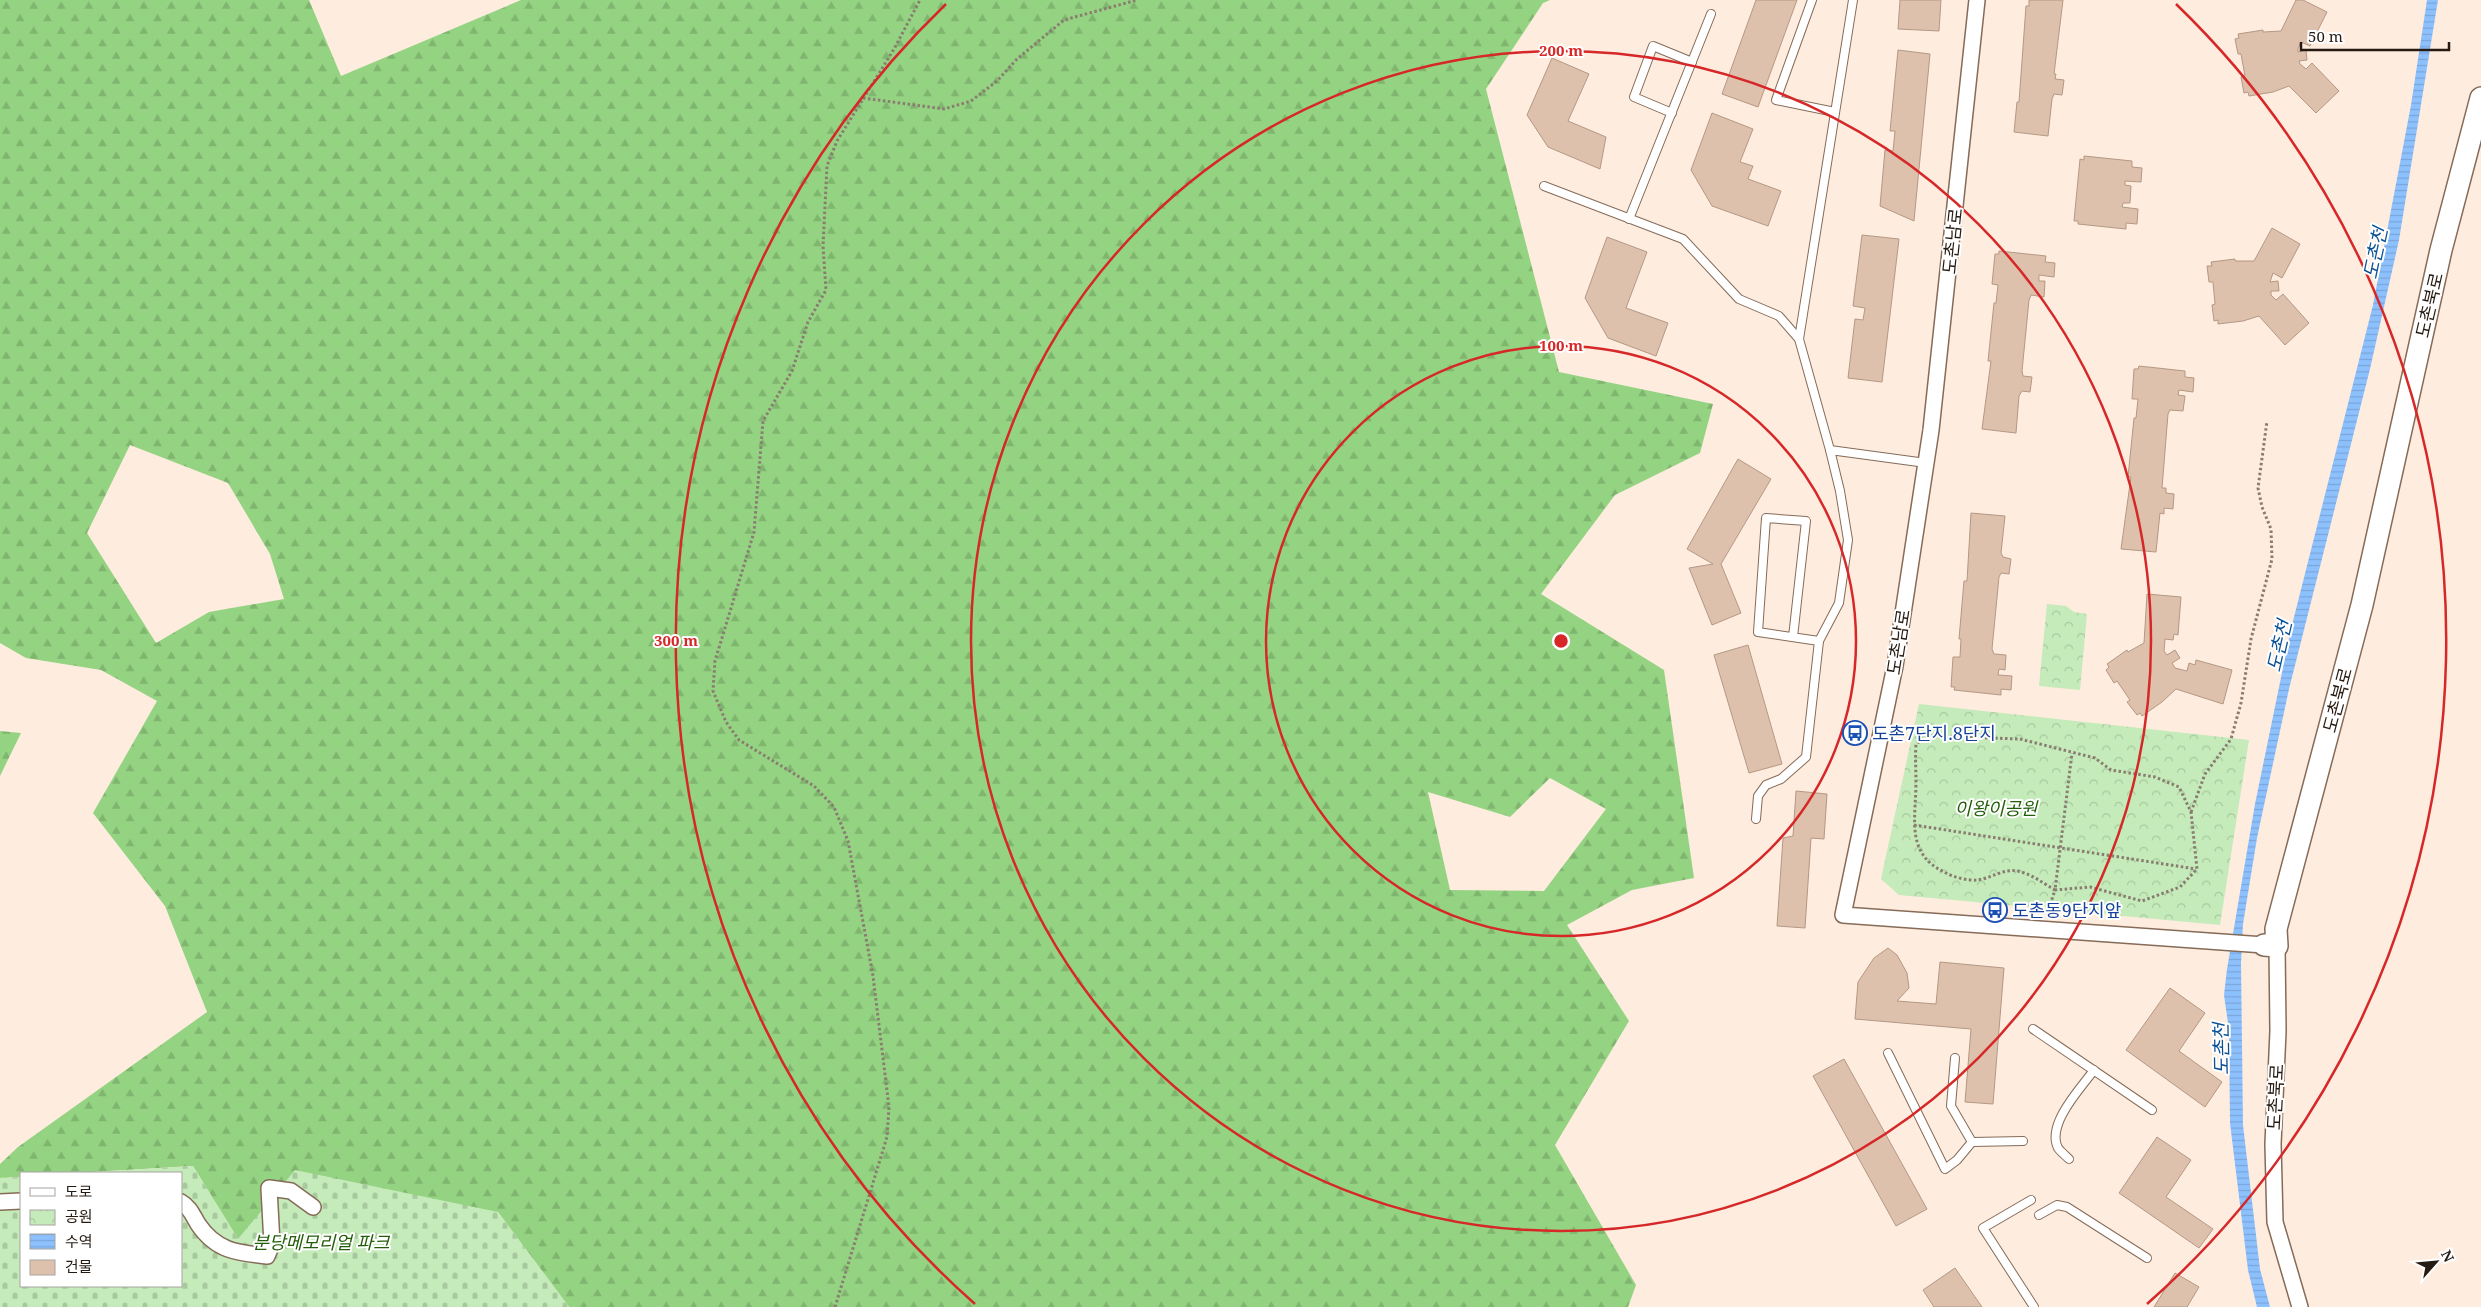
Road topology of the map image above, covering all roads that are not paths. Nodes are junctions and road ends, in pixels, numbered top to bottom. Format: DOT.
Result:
graph roads {
  1 [pos="1812,0"];
  2 [pos="1853,0"];
  3 [pos="1977,0"];
  4 [pos="1711,14"];
  5 [pos="1692,62"];
  6 [pos="2481,98"];
  7 [pos="1835,112"];
  8 [pos="1672,113"];
  9 [pos="1544,186"];
  10 [pos="1629,218"];
  11 [pos="1798,339"];
  12 [pos="1830,450"];
  13 [pos="1926,463"];
  14 [pos="1793,637"];
  15 [pos="1819,641"];
  16 [pos="1756,819"];
  17 [pos="2270,945"];
  18 [pos="2033,1028"];
  19 [pos="1888,1053"];
  20 [pos="1955,1058"];
  21 [pos="2094,1070"];
  22 [pos="2152,1110"];
  23 [pos="2022,1141"];
  24 [pos="1972,1142"];
  25 [pos="2069,1159"];
  26 [pos="2031,1200"];
  27 [pos="20,1201"];
  28 [pos="0,1202"];
  29 [pos="182,1202"];
  30 [pos="313,1207"];
  31 [pos="2039,1214"];
  32 [pos="2147,1258"];
  33 [pos="2034,1307"];
  34 [pos="2300,1307"];
  1 -- 7 [label="lane"];
  2 -- 7 [label="lane"];
  3 -- 13 [label="street, 도촌남로"];
  4 -- 5 [label="lane"];
  5 -- 8 [label="lane"];
  5 -- 8 [label="lane"];
  6 -- 17 [label="street, 도촌북로"];
  7 -- 11 [label="lane"];
  8 -- 10 [label="lane"];
  9 -- 10 [label="lane"];
  10 -- 11 [label="lane"];
  11 -- 12 [label="lane"];
  12 -- 13 [label="lane"];
  12 -- 15 [label="lane"];
  13 -- 17 [label="street, 도촌남로"];
  14 -- 14 [label="lane"];
  14 -- 15 [label="lane"];
  15 -- 16 [label="lane"];
  17 -- 34 [label="street, 도촌북로"];
  18 -- 21 [label="lane"];
  19 -- 24 [label="lane"];
  20 -- 24 [label="lane"];
  21 -- 22 [label="lane"];
  21 -- 25 [label="lane"];
  23 -- 24 [label="lane"];
  26 -- 33 [label="lane"];
  27 -- 28 [label="street"];
  29 -- 30 [label="street"];
  31 -- 32 [label="lane"];
}
